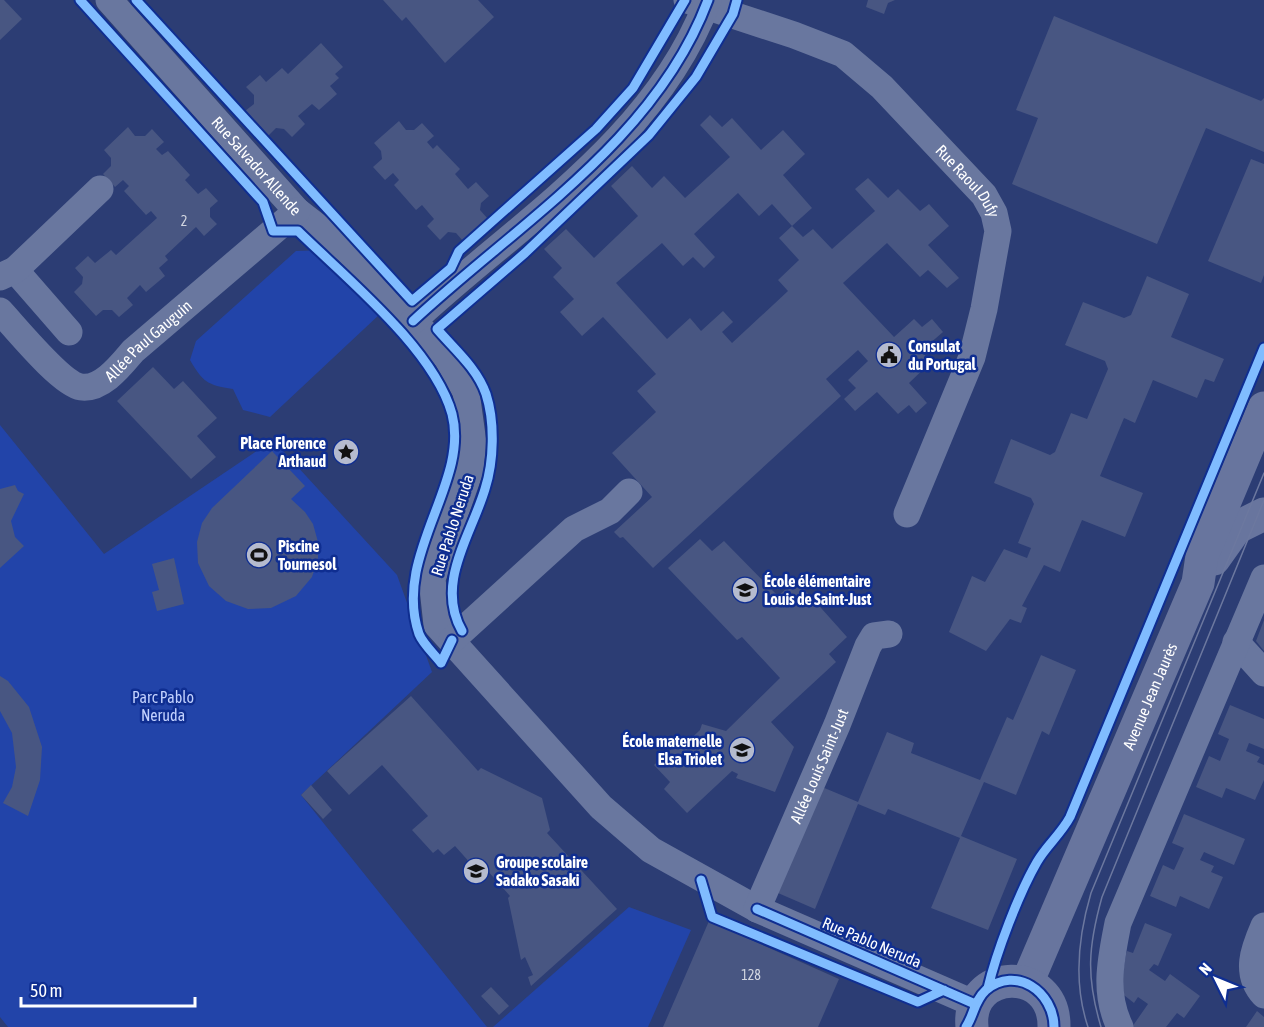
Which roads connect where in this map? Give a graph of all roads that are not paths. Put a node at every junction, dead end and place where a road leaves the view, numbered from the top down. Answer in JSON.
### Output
{"nodes":[{"id":1,"x":108,"y":0,"type":"edge"},
{"id":2,"x":700,"y":2,"type":"edge"},
{"id":3,"x":100,"y":189,"type":"dead end"},
{"id":4,"x":297,"y":211,"type":"junction"},
{"id":5,"x":7,"y":274,"type":"edge"},
{"id":6,"x":0,"y":310,"type":"edge"},
{"id":7,"x":413,"y":321,"type":"junction"},
{"id":8,"x":69,"y":332,"type":"dead end"},
{"id":9,"x":1264,"y":408,"type":"edge"},
{"id":10,"x":629,"y":492,"type":"dead end"},
{"id":11,"x":907,"y":514,"type":"dead end"},
{"id":12,"x":1262,"y":518,"type":"edge"},
{"id":13,"x":1264,"y":578,"type":"edge"},
{"id":14,"x":1198,"y":583,"type":"junction"},
{"id":15,"x":889,"y":634,"type":"dead end"},
{"id":16,"x":452,"y":640,"type":"junction"},
{"id":17,"x":1236,"y":642,"type":"junction"},
{"id":18,"x":1264,"y":673,"type":"edge"},
{"id":19,"x":757,"y":909,"type":"junction"},
{"id":20,"x":1264,"y":926,"type":"edge"},
{"id":21,"x":1027,"y":983,"type":"junction"},
{"id":22,"x":1264,"y":995,"type":"edge"},
{"id":23,"x":974,"y":1016,"type":"edge"},
{"id":24,"x":1054,"y":1027,"type":"edge"},
{"id":25,"x":1120,"y":1027,"type":"edge"}],
"edges":[{"from":1,"to":4,"type":"street","name":"Rue Salvador Allende"},
{"from":2,"to":7,"type":"street"},
{"from":2,"to":11,"type":"street","name":"Rue Raoul Dufy"},
{"from":3,"to":5,"type":"street"},
{"from":4,"to":6,"type":"street","name":"Allée Paul Gauguin"},
{"from":4,"to":7,"type":"street","name":"Rue Salvador Allende"},
{"from":5,"to":8,"type":"street"},
{"from":7,"to":16,"type":"street","name":"Rue Pablo Neruda"},
{"from":9,"to":14,"type":"main road","name":"Avenue Jean Jaurès"},
{"from":10,"to":16,"type":"street"},
{"from":12,"to":14,"type":"main road"},
{"from":13,"to":17,"type":"street"},
{"from":14,"to":21,"type":"main road","name":"Avenue Jean Jaurès"},
{"from":15,"to":19,"type":"street","name":"Allée Louis Saint-Just"},
{"from":16,"to":19,"type":"street","name":"Rue Pablo Neruda"},
{"from":17,"to":18,"type":"street"},
{"from":17,"to":25,"type":"street"},
{"from":19,"to":23,"type":"street","name":"Rue Pablo Neruda"},
{"from":20,"to":22,"type":"street"},
{"from":21,"to":23,"type":"main road"},
{"from":21,"to":24,"type":"main road"}]}
